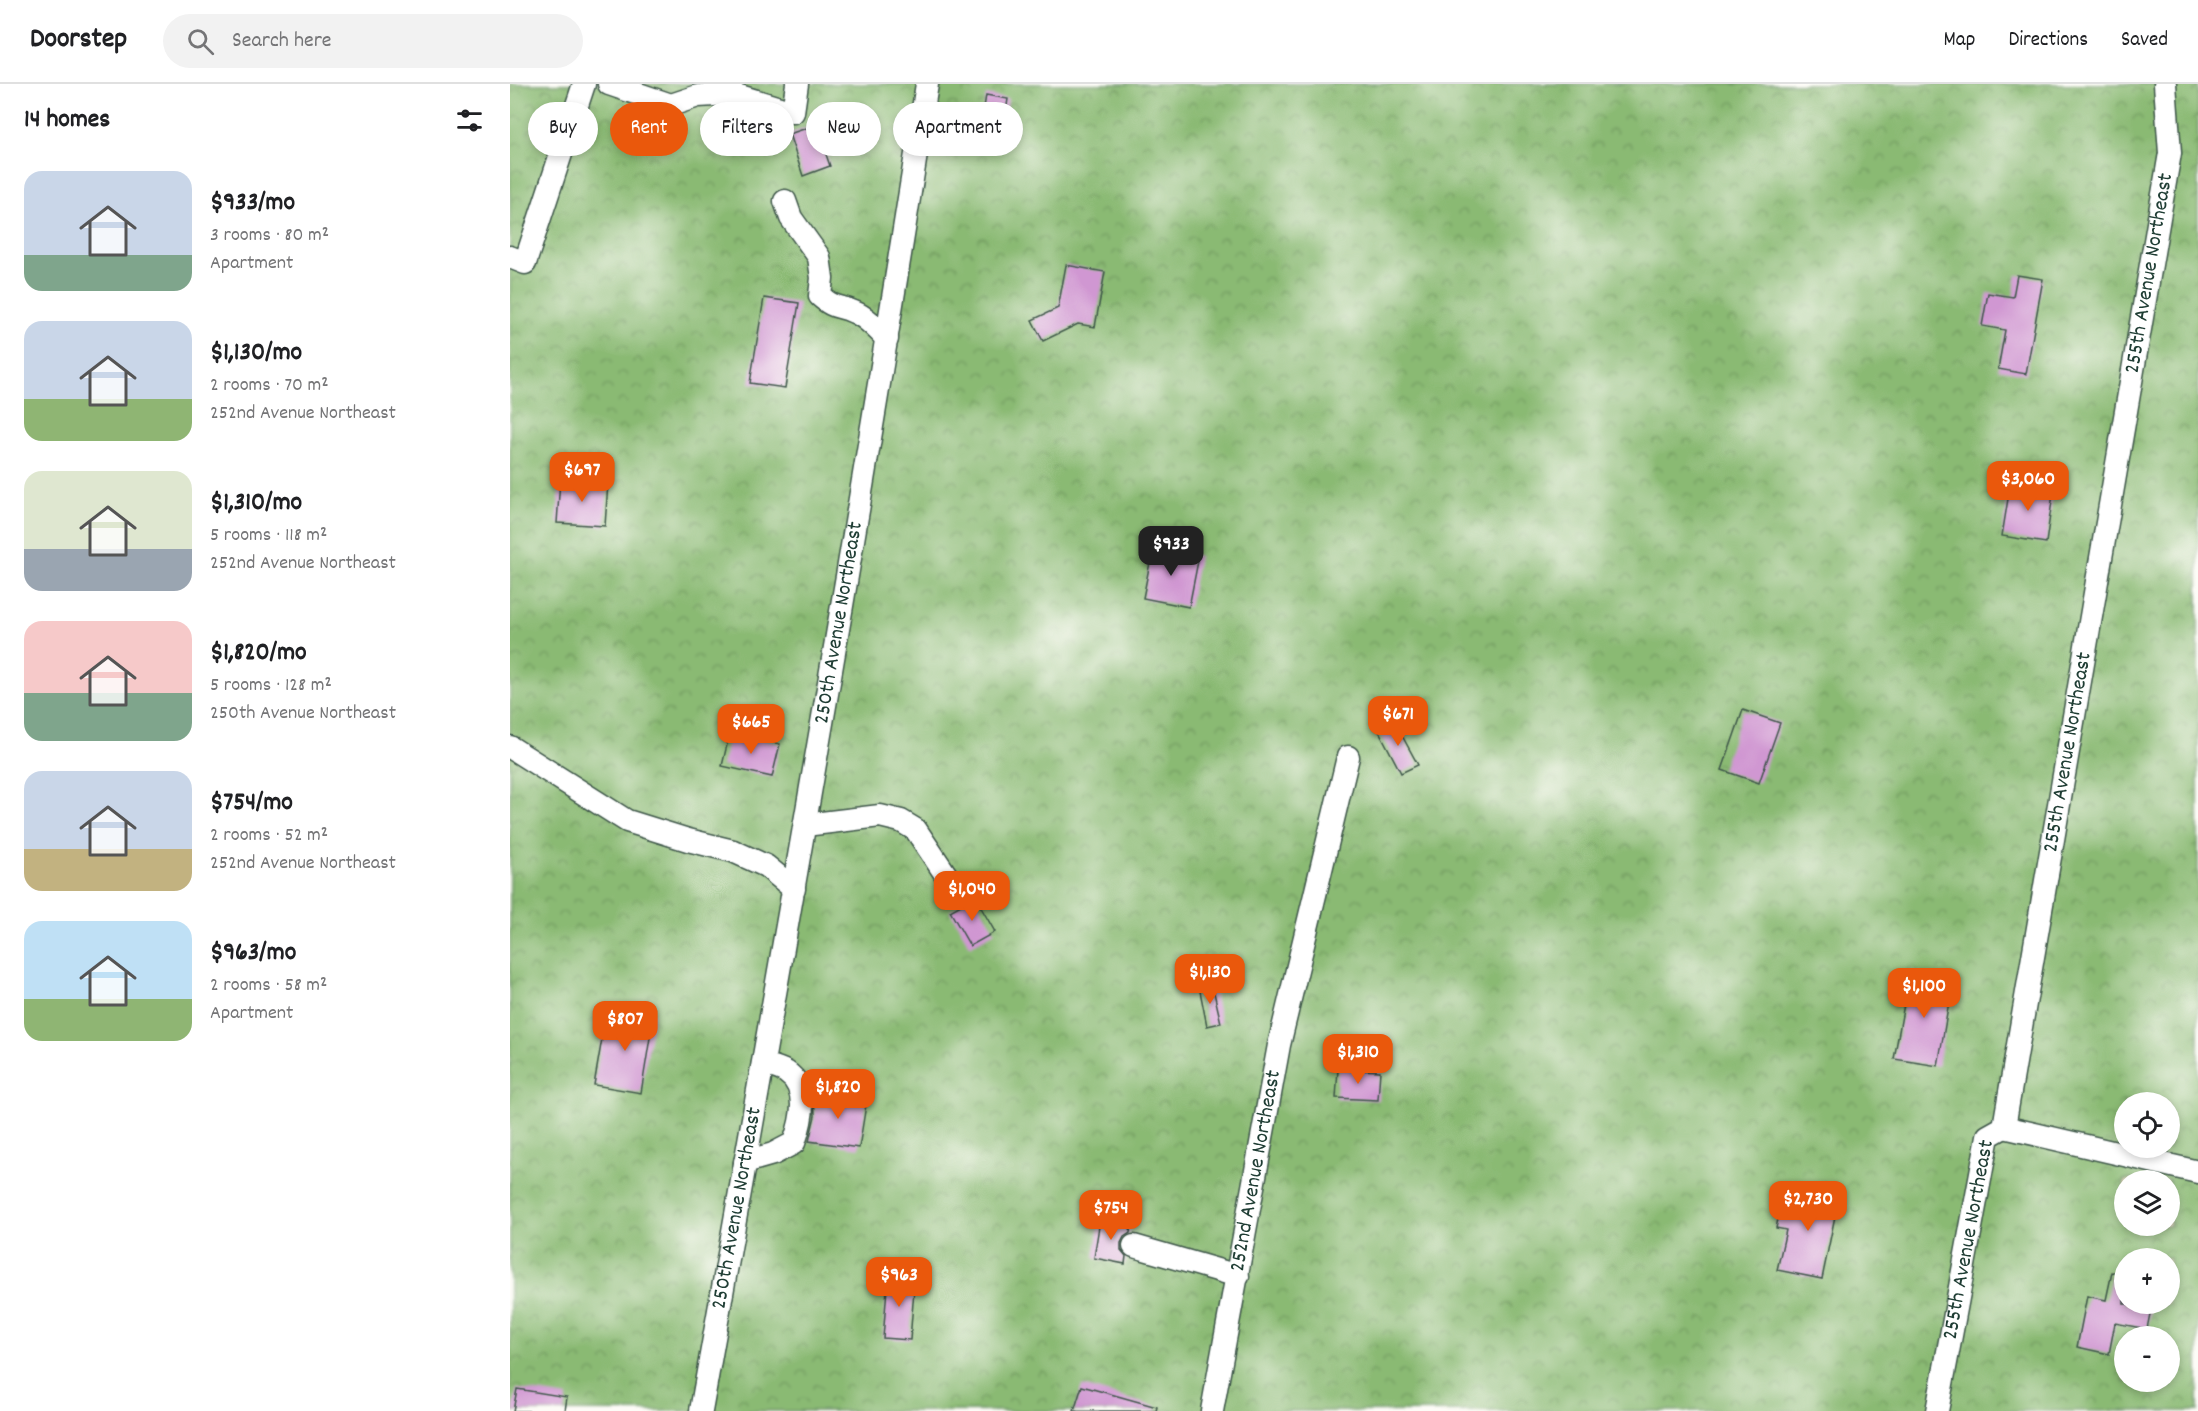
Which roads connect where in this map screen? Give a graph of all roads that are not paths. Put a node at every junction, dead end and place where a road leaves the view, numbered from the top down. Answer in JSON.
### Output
{"nodes":[{"id":1,"x":584,"y":84,"type":"edge"},
{"id":2,"x":609,"y":84,"type":"edge"},
{"id":3,"x":797,"y":84,"type":"edge"},
{"id":4,"x":927,"y":84,"type":"edge"},
{"id":5,"x":2165,"y":84,"type":"edge"},
{"id":6,"x":785,"y":201,"type":"dead end"},
{"id":7,"x":510,"y":257,"type":"edge"},
{"id":8,"x":887,"y":339,"type":"junction"},
{"id":9,"x":510,"y":747,"type":"edge"},
{"id":10,"x":1348,"y":757,"type":"dead end"},
{"id":11,"x":805,"y":825,"type":"junction"},
{"id":12,"x":954,"y":887,"type":"dead end"},
{"id":13,"x":794,"y":889,"type":"junction"},
{"id":14,"x":763,"y":1064,"type":"junction"},
{"id":15,"x":2004,"y":1127,"type":"junction"},
{"id":16,"x":745,"y":1162,"type":"junction"},
{"id":17,"x":2198,"y":1173,"type":"edge"},
{"id":18,"x":1134,"y":1246,"type":"dead end"},
{"id":19,"x":1238,"y":1276,"type":"junction"},
{"id":20,"x":701,"y":1411,"type":"edge"},
{"id":21,"x":1212,"y":1411,"type":"edge"},
{"id":22,"x":1936,"y":1411,"type":"edge"}],
"edges":[{"from":1,"to":7,"type":"street"},
{"from":2,"to":3,"type":"street"},
{"from":4,"to":8,"type":"street","name":"250th Avenue Northeast"},
{"from":5,"to":15,"type":"street","name":"255th Avenue Northeast"},
{"from":6,"to":8,"type":"street"},
{"from":8,"to":11,"type":"street","name":"250th Avenue Northeast"},
{"from":9,"to":13,"type":"street"},
{"from":10,"to":19,"type":"street","name":"252nd Avenue Northeast"},
{"from":11,"to":12,"type":"street"},
{"from":11,"to":13,"type":"street","name":"250th Avenue Northeast"},
{"from":13,"to":14,"type":"street","name":"250th Avenue Northeast"},
{"from":14,"to":16,"type":"street","name":"250th Avenue Northeast"},
{"from":14,"to":16,"type":"street"},
{"from":15,"to":17,"type":"street"},
{"from":15,"to":22,"type":"street","name":"255th Avenue Northeast"},
{"from":16,"to":20,"type":"street","name":"250th Avenue Northeast"},
{"from":18,"to":19,"type":"street"},
{"from":19,"to":21,"type":"street","name":"252nd Avenue Northeast"}]}
